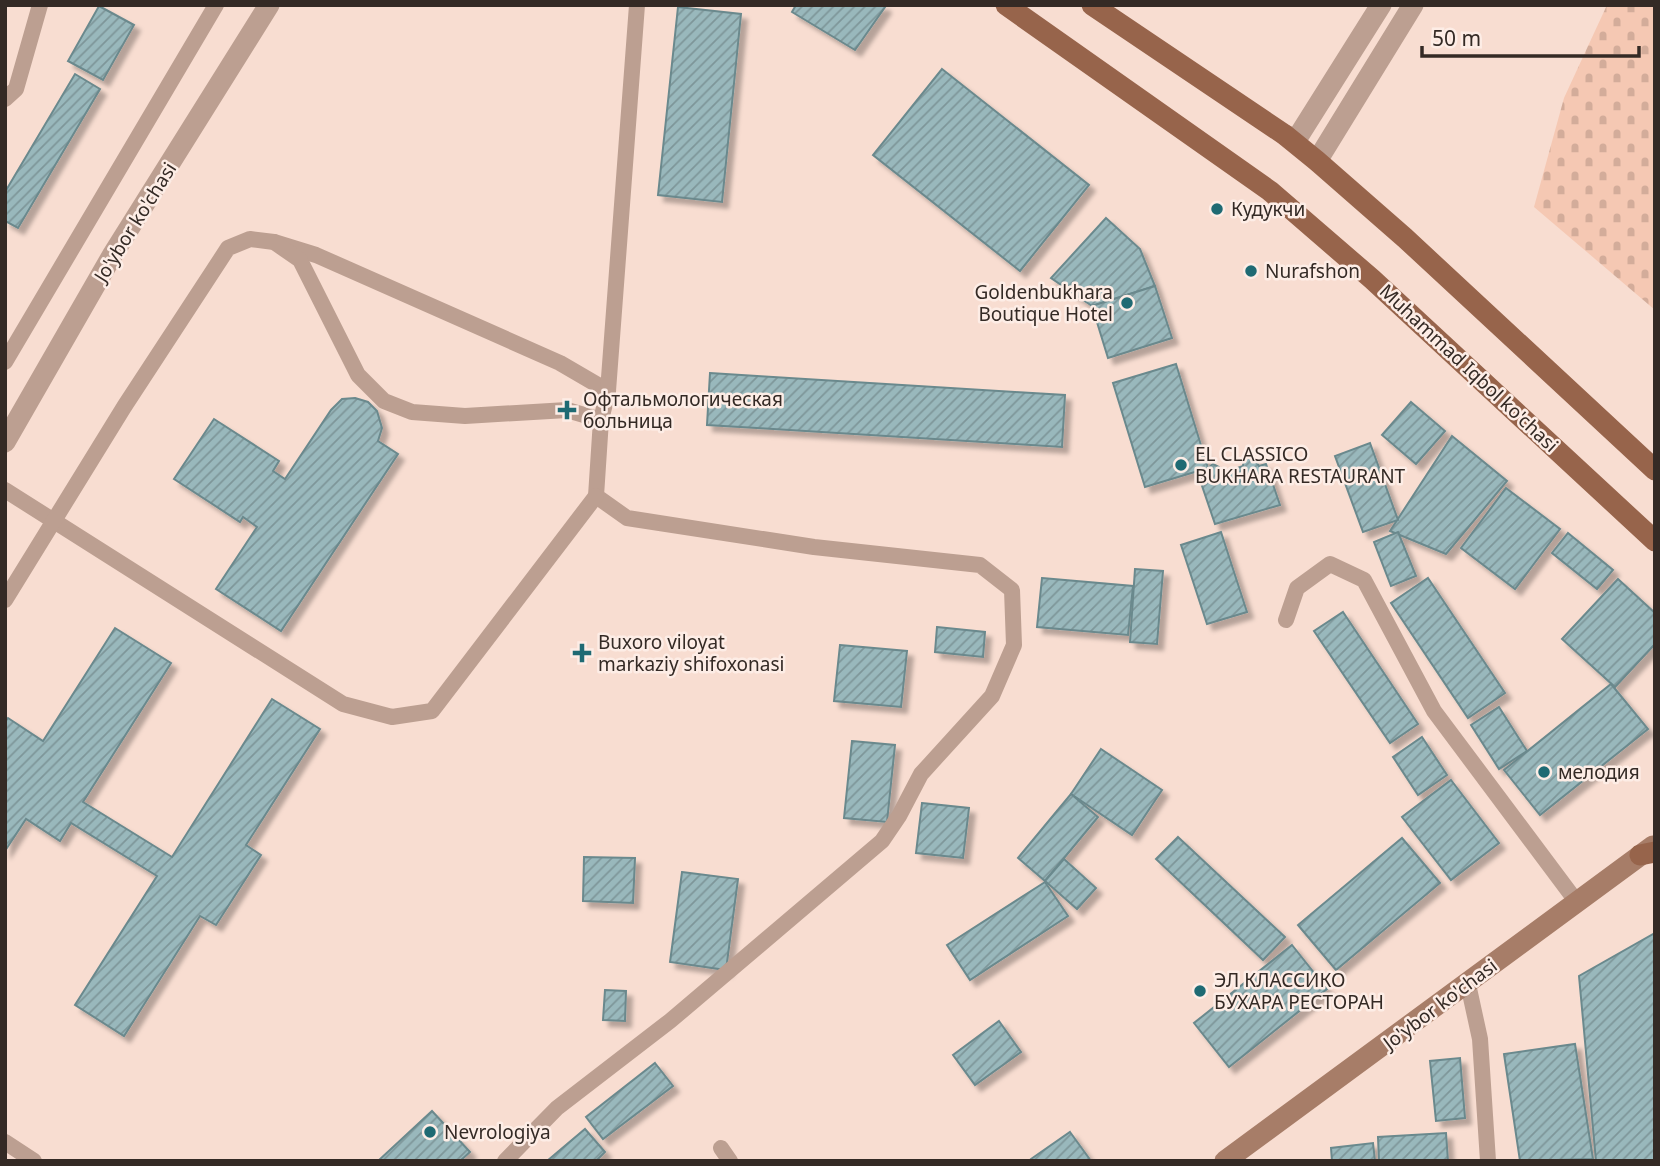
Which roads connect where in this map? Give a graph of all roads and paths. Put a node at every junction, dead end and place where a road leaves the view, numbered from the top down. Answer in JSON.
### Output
{"nodes":[{"id":1,"x":40,"y":5,"type":"edge"},
{"id":2,"x":216,"y":5,"type":"edge"},
{"id":3,"x":269,"y":5,"type":"edge"},
{"id":4,"x":637,"y":5,"type":"edge"},
{"id":5,"x":1006,"y":5,"type":"edge"},
{"id":6,"x":1092,"y":5,"type":"edge"},
{"id":7,"x":1381,"y":5,"type":"edge"},
{"id":8,"x":1413,"y":5,"type":"edge"},
{"id":9,"x":5,"y":99,"type":"edge"},
{"id":10,"x":1285,"y":135,"type":"junction"},
{"id":11,"x":1317,"y":161,"type":"junction"},
{"id":12,"x":274,"y":242,"type":"junction"},
{"id":13,"x":5,"y":362,"type":"edge"},
{"id":14,"x":608,"y":391,"type":"junction"},
{"id":15,"x":601,"y":420,"type":"junction"},
{"id":16,"x":5,"y":442,"type":"edge"},
{"id":17,"x":1655,"y":470,"type":"edge"},
{"id":18,"x":5,"y":490,"type":"edge"},
{"id":19,"x":596,"y":496,"type":"junction"},
{"id":20,"x":54,"y":521,"type":"junction"},
{"id":21,"x":1655,"y":541,"type":"edge"},
{"id":22,"x":5,"y":600,"type":"edge"},
{"id":23,"x":1286,"y":620,"type":"dead end"},
{"id":24,"x":1650,"y":851,"type":"edge"},
{"id":25,"x":1576,"y":901,"type":"junction"},
{"id":26,"x":1468,"y":984,"type":"junction"},
{"id":27,"x":5,"y":1142,"type":"edge"},
{"id":28,"x":34,"y":1161,"type":"edge"},
{"id":29,"x":505,"y":1161,"type":"edge"},
{"id":30,"x":1225,"y":1161,"type":"edge"},
{"id":31,"x":1488,"y":1161,"type":"edge"}],
"edges":[{"from":1,"to":9,"type":"lane"},
{"from":2,"to":13,"type":"lane"},
{"from":3,"to":16,"type":"street","name":"Jo'ybor ko'chasi"},
{"from":4,"to":14,"type":"lane"},
{"from":5,"to":21,"type":"main road","name":"Muhammad Iqbol ko'chasi"},
{"from":6,"to":10,"type":"main road"},
{"from":7,"to":10,"type":"street"},
{"from":8,"to":11,"type":"street"},
{"from":10,"to":11,"type":"main road"},
{"from":11,"to":17,"type":"main road"},
{"from":12,"to":14,"type":"lane"},
{"from":12,"to":15,"type":"lane"},
{"from":12,"to":20,"type":"lane"},
{"from":14,"to":15,"type":"lane"},
{"from":15,"to":19,"type":"lane"},
{"from":18,"to":20,"type":"lane"},
{"from":19,"to":20,"type":"lane"},
{"from":19,"to":29,"type":"lane"},
{"from":20,"to":22,"type":"lane"},
{"from":23,"to":25,"type":"lane"},
{"from":24,"to":25,"type":"street","name":"Jo'ybor ko'chasi"},
{"from":25,"to":26,"type":"street","name":"Jo'ybor ko'chasi"},
{"from":26,"to":30,"type":"street","name":"Jo'ybor ko'chasi"},
{"from":26,"to":31,"type":"lane"},
{"from":27,"to":28,"type":"lane"}]}
